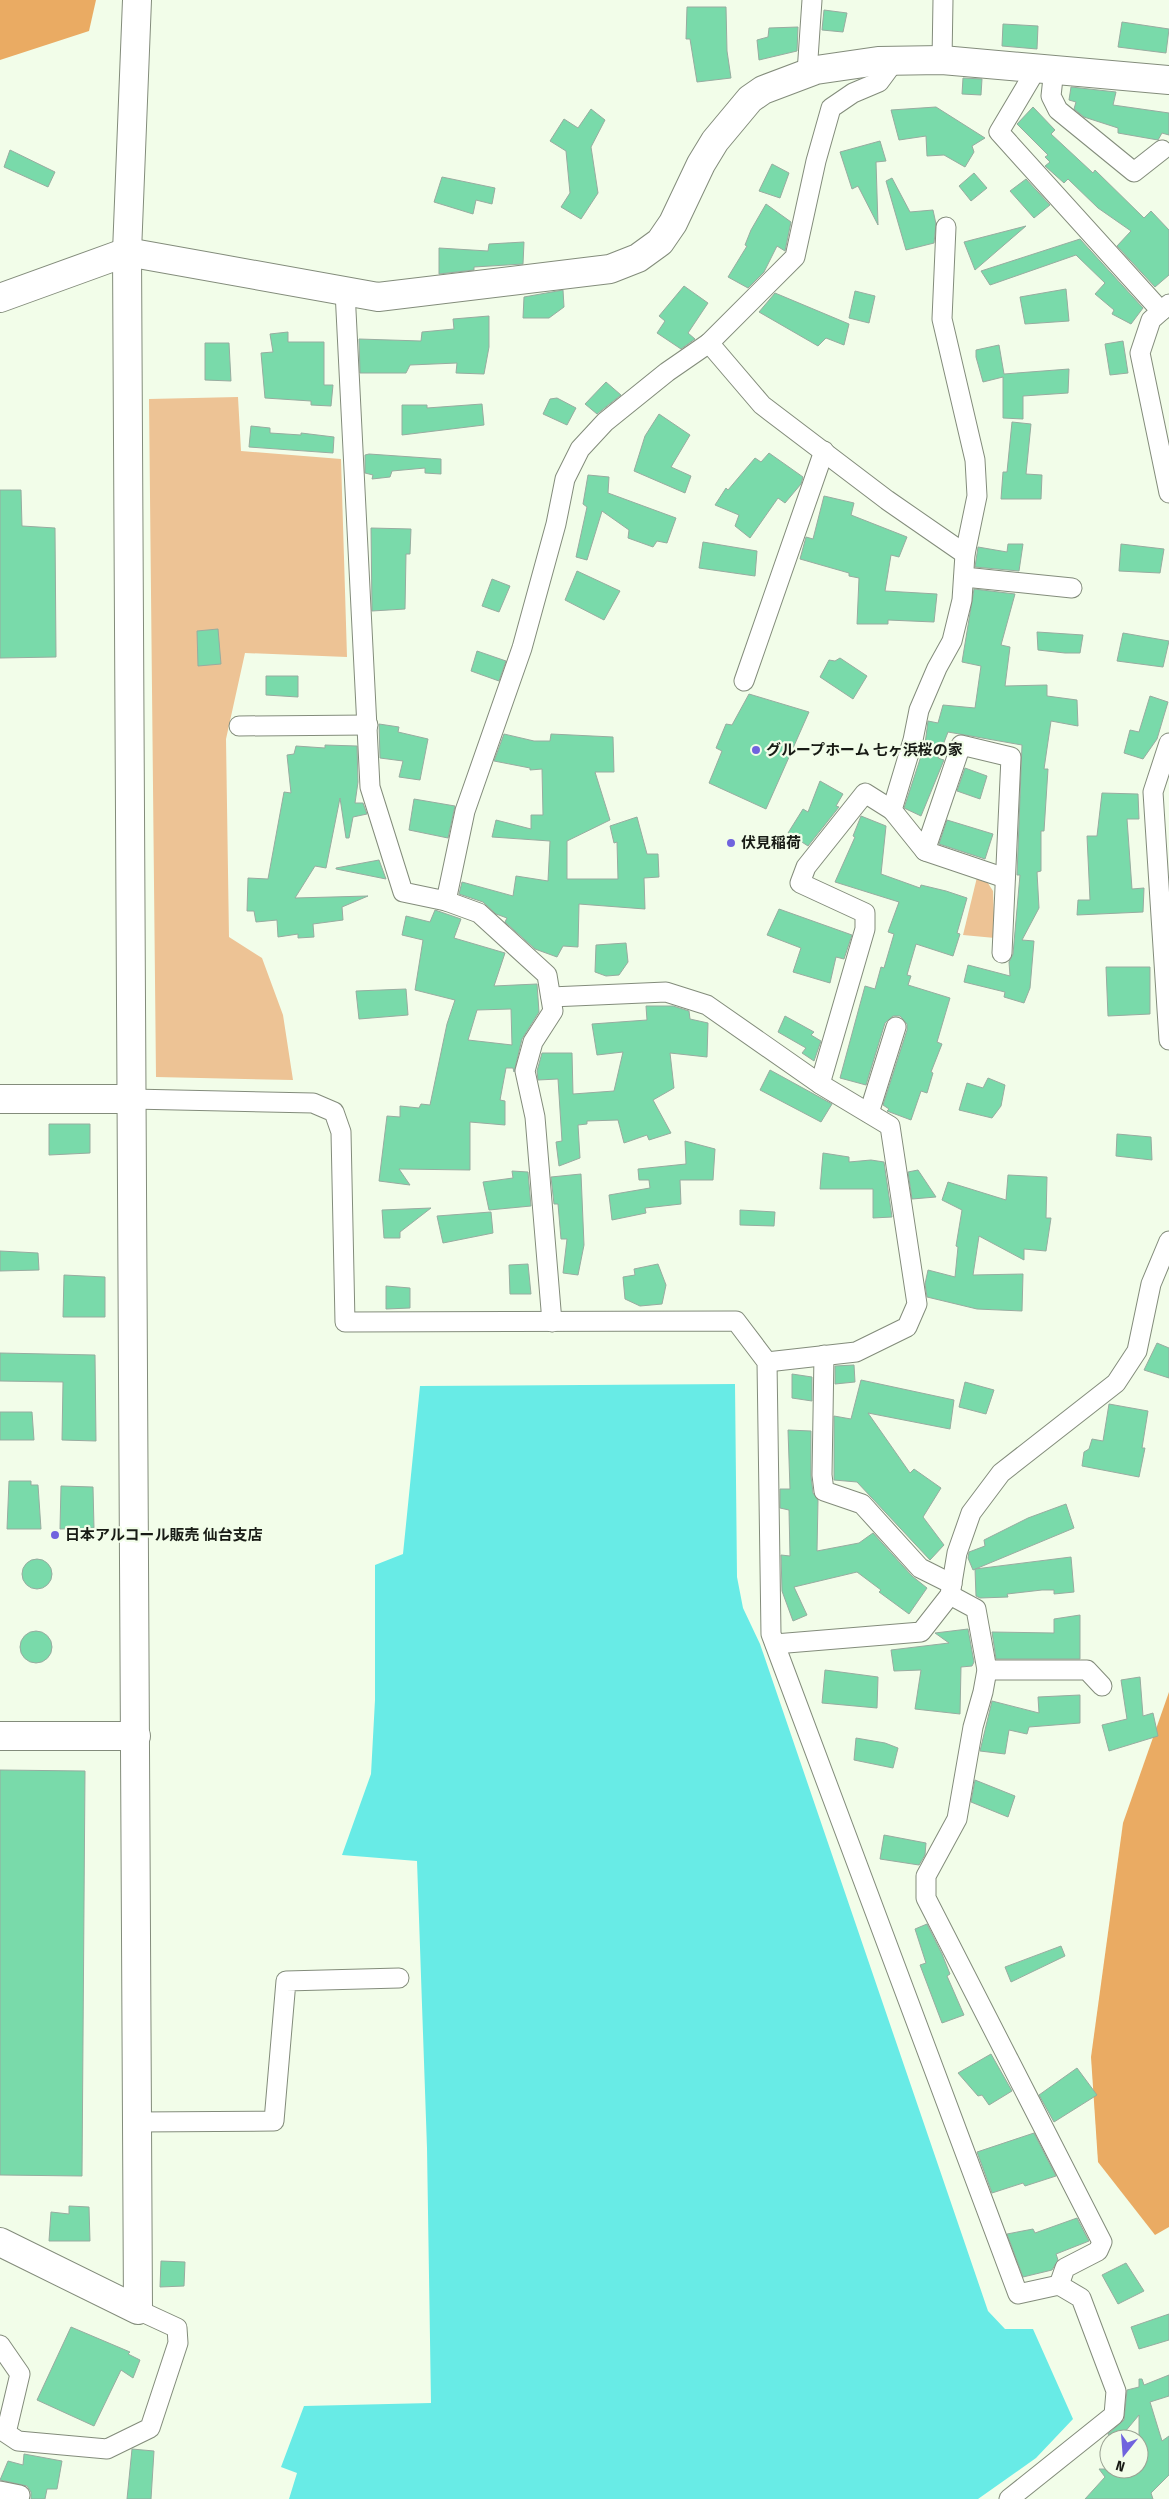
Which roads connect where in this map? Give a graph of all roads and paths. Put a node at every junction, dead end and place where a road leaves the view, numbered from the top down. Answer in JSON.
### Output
{"nodes":[{"id":1,"x":138,"y":0,"type":"edge"},
{"id":2,"x":812,"y":0,"type":"edge"},
{"id":3,"x":943,"y":0,"type":"edge"},
{"id":4,"x":896,"y":59,"type":"junction"},
{"id":5,"x":942,"y":60,"type":"junction"},
{"id":6,"x":1045,"y":68,"type":"junction"},
{"id":7,"x":807,"y":73,"type":"junction"},
{"id":8,"x":1169,"y":80,"type":"edge"},
{"id":9,"x":1162,"y":150,"type":"dead end"},
{"id":10,"x":946,"y":228,"type":"dead end"},
{"id":11,"x":127,"y":252,"type":"junction"},
{"id":12,"x":345,"y":291,"type":"junction"},
{"id":13,"x":0,"y":298,"type":"edge"},
{"id":14,"x":1165,"y":307,"type":"edge"},
{"id":15,"x":709,"y":342,"type":"junction"},
{"id":16,"x":824,"y":451,"type":"junction"},
{"id":17,"x":1169,"y":493,"type":"edge"},
{"id":18,"x":965,"y":554,"type":"junction"},
{"id":19,"x":964,"y":577,"type":"junction"},
{"id":20,"x":1072,"y":588,"type":"dead end"},
{"id":21,"x":744,"y":681,"type":"dead end"},
{"id":22,"x":239,"y":726,"type":"dead end"},
{"id":23,"x":368,"y":726,"type":"junction"},
{"id":24,"x":1169,"y":743,"type":"edge"},
{"id":25,"x":892,"y":810,"type":"junction"},
{"id":26,"x":1162,"y":814,"type":"edge"},
{"id":27,"x":925,"y":851,"type":"junction"},
{"id":28,"x":1005,"y":878,"type":"junction"},
{"id":29,"x":446,"y":901,"type":"junction"},
{"id":30,"x":1165,"y":930,"type":"edge"},
{"id":31,"x":1002,"y":953,"type":"dead end"},
{"id":32,"x":551,"y":997,"type":"junction"},
{"id":33,"x":896,"y":1027,"type":"dead end"},
{"id":34,"x":1169,"y":1040,"type":"edge"},
{"id":35,"x":820,"y":1084,"type":"junction"},
{"id":36,"x":0,"y":1099,"type":"edge"},
{"id":37,"x":132,"y":1100,"type":"junction"},
{"id":38,"x":868,"y":1113,"type":"junction"},
{"id":39,"x":1169,"y":1241,"type":"edge"},
{"id":40,"x":552,"y":1322,"type":"junction"},
{"id":41,"x":824,"y":1356,"type":"junction"},
{"id":42,"x":767,"y":1362,"type":"junction"},
{"id":43,"x":951,"y":1589,"type":"junction"},
{"id":44,"x":775,"y":1644,"type":"junction"},
{"id":45,"x":987,"y":1670,"type":"junction"},
{"id":46,"x":1102,"y":1686,"type":"dead end"},
{"id":47,"x":0,"y":1736,"type":"edge"},
{"id":48,"x":136,"y":1736,"type":"junction"},
{"id":49,"x":399,"y":1978,"type":"dead end"},
{"id":50,"x":138,"y":2122,"type":"junction"},
{"id":51,"x":0,"y":2242,"type":"edge"},
{"id":52,"x":1059,"y":2285,"type":"junction"},
{"id":53,"x":138,"y":2310,"type":"junction"},
{"id":54,"x":0,"y":2345,"type":"edge"},
{"id":55,"x":0,"y":2491,"type":"edge"},
{"id":56,"x":19,"y":2499,"type":"edge"},
{"id":57,"x":1009,"y":2499,"type":"edge"}],
"edges":[{"from":1,"to":11,"type":"street"},
{"from":2,"to":7,"type":"street"},
{"from":3,"to":5,"type":"street"},
{"from":4,"to":5,"type":"street"},
{"from":4,"to":7,"type":"street"},
{"from":4,"to":15,"type":"street"},
{"from":5,"to":6,"type":"street"},
{"from":6,"to":8,"type":"street"},
{"from":6,"to":9,"type":"street"},
{"from":6,"to":14,"type":"street"},
{"from":7,"to":12,"type":"street"},
{"from":10,"to":18,"type":"street"},
{"from":11,"to":12,"type":"street"},
{"from":11,"to":13,"type":"street"},
{"from":11,"to":37,"type":"street"},
{"from":12,"to":23,"type":"street"},
{"from":14,"to":17,"type":"street"},
{"from":15,"to":16,"type":"street"},
{"from":15,"to":29,"type":"street"},
{"from":16,"to":18,"type":"street"},
{"from":16,"to":21,"type":"street"},
{"from":18,"to":19,"type":"street"},
{"from":19,"to":20,"type":"street"},
{"from":19,"to":25,"type":"street"},
{"from":22,"to":23,"type":"street"},
{"from":23,"to":29,"type":"street"},
{"from":24,"to":26,"type":"street"},
{"from":25,"to":27,"type":"street"},
{"from":25,"to":35,"type":"street"},
{"from":26,"to":30,"type":"street"},
{"from":27,"to":28,"type":"street"},
{"from":27,"to":28,"type":"street"},
{"from":28,"to":31,"type":"street"},
{"from":29,"to":32,"type":"street"},
{"from":30,"to":34,"type":"street"},
{"from":32,"to":35,"type":"street"},
{"from":32,"to":40,"type":"street"},
{"from":33,"to":38,"type":"street"},
{"from":35,"to":38,"type":"street"},
{"from":36,"to":37,"type":"street"},
{"from":37,"to":40,"type":"street"},
{"from":37,"to":48,"type":"street"},
{"from":38,"to":41,"type":"street"},
{"from":39,"to":43,"type":"street"},
{"from":40,"to":42,"type":"street"},
{"from":41,"to":42,"type":"street"},
{"from":41,"to":43,"type":"street"},
{"from":42,"to":44,"type":"street"},
{"from":43,"to":44,"type":"street"},
{"from":43,"to":45,"type":"street"},
{"from":44,"to":52,"type":"street"},
{"from":45,"to":46,"type":"street"},
{"from":45,"to":52,"type":"street"},
{"from":47,"to":48,"type":"street"},
{"from":48,"to":50,"type":"street"},
{"from":49,"to":50,"type":"street"},
{"from":50,"to":53,"type":"street"},
{"from":51,"to":53,"type":"street"},
{"from":52,"to":57,"type":"street"},
{"from":53,"to":54,"type":"street"},
{"from":55,"to":56,"type":"street"}]}
